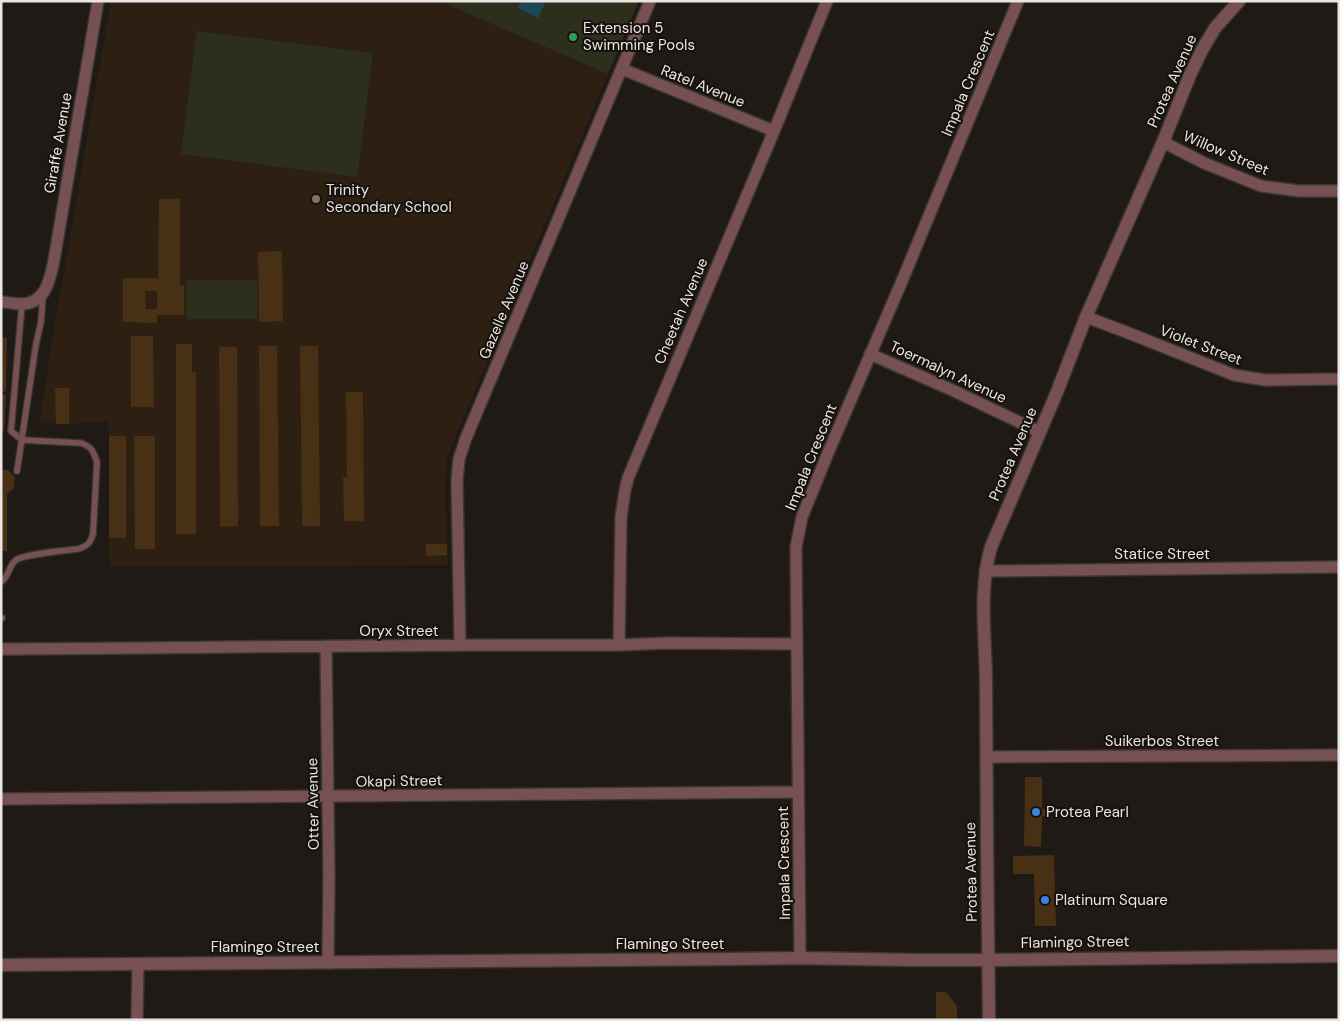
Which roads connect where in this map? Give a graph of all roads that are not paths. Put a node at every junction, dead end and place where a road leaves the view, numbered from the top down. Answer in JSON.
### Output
{"nodes":[{"id":1,"x":98,"y":1,"type":"edge"},
{"id":2,"x":650,"y":1,"type":"edge"},
{"id":3,"x":827,"y":1,"type":"edge"},
{"id":4,"x":1018,"y":1,"type":"edge"},
{"id":5,"x":1239,"y":1,"type":"edge"},
{"id":6,"x":622,"y":69,"type":"junction"},
{"id":7,"x":774,"y":131,"type":"junction"},
{"id":8,"x":1162,"y":142,"type":"junction"},
{"id":9,"x":1339,"y":191,"type":"edge"},
{"id":10,"x":45,"y":292,"type":"junction"},
{"id":11,"x":1,"y":302,"type":"edge"},
{"id":12,"x":22,"y":304,"type":"junction"},
{"id":13,"x":1086,"y":318,"type":"junction"},
{"id":14,"x":870,"y":354,"type":"junction"},
{"id":15,"x":1339,"y":379,"type":"edge"},
{"id":16,"x":1040,"y":432,"type":"junction"},
{"id":17,"x":22,"y":440,"type":"junction"},
{"id":18,"x":17,"y":471,"type":"dead end"},
{"id":19,"x":1339,"y":568,"type":"edge"},
{"id":20,"x":985,"y":571,"type":"junction"},
{"id":21,"x":1,"y":582,"type":"edge"},
{"id":22,"x":797,"y":644,"type":"junction"},
{"id":23,"x":460,"y":645,"type":"junction"},
{"id":24,"x":619,"y":645,"type":"junction"},
{"id":25,"x":326,"y":646,"type":"junction"},
{"id":26,"x":1,"y":649,"type":"edge"},
{"id":27,"x":1339,"y":755,"type":"edge"},
{"id":28,"x":986,"y":757,"type":"junction"},
{"id":29,"x":798,"y":792,"type":"junction"},
{"id":30,"x":328,"y":797,"type":"junction"},
{"id":31,"x":1,"y":799,"type":"edge"},
{"id":32,"x":1339,"y":956,"type":"edge"},
{"id":33,"x":800,"y":958,"type":"junction"},
{"id":34,"x":989,"y":960,"type":"junction"},
{"id":35,"x":328,"y":963,"type":"junction"},
{"id":36,"x":138,"y":964,"type":"junction"},
{"id":37,"x":1,"y":965,"type":"edge"},
{"id":38,"x":138,"y":1020,"type":"edge"},
{"id":39,"x":989,"y":1020,"type":"edge"}],
"edges":[{"from":1,"to":10,"type":"street","name":"Giraffe Avenue"},
{"from":2,"to":6,"type":"street","name":"Gazelle Avenue"},
{"from":3,"to":7,"type":"street","name":"Cheetah Avenue"},
{"from":4,"to":14,"type":"street","name":"Impala Crescent"},
{"from":5,"to":8,"type":"street","name":"Protea Avenue"},
{"from":6,"to":7,"type":"street","name":"Ratel Avenue"},
{"from":6,"to":23,"type":"street","name":"Gazelle Avenue"},
{"from":7,"to":24,"type":"street","name":"Cheetah Avenue"},
{"from":8,"to":9,"type":"street","name":"Willow Street"},
{"from":8,"to":13,"type":"street","name":"Protea Avenue"},
{"from":10,"to":12,"type":"street"},
{"from":10,"to":17,"type":"lane"},
{"from":11,"to":12,"type":"street"},
{"from":12,"to":17,"type":"lane"},
{"from":13,"to":15,"type":"street","name":"Violet Street"},
{"from":13,"to":16,"type":"street","name":"Protea Avenue"},
{"from":14,"to":16,"type":"street","name":"Toermalyn Avenue"},
{"from":14,"to":22,"type":"street","name":"Impala Crescent"},
{"from":16,"to":20,"type":"street","name":"Protea Avenue"},
{"from":17,"to":18,"type":"lane"},
{"from":17,"to":21,"type":"lane"},
{"from":19,"to":20,"type":"street","name":"Statice Street"},
{"from":20,"to":28,"type":"street","name":"Protea Avenue"},
{"from":22,"to":24,"type":"street","name":"Oryx Street"},
{"from":22,"to":29,"type":"street","name":"Impala Crescent"},
{"from":23,"to":24,"type":"street","name":"Oryx Street"},
{"from":23,"to":25,"type":"street","name":"Oryx Street"},
{"from":25,"to":26,"type":"street","name":"Oryx Street"},
{"from":25,"to":30,"type":"street","name":"Otter Avenue"},
{"from":27,"to":28,"type":"street","name":"Suikerbos Street"},
{"from":28,"to":34,"type":"street","name":"Protea Avenue"},
{"from":29,"to":30,"type":"street","name":"Okapi Street"},
{"from":29,"to":33,"type":"street","name":"Impala Crescent"},
{"from":30,"to":31,"type":"street","name":"Okapi Street"},
{"from":30,"to":35,"type":"street","name":"Otter Avenue"},
{"from":32,"to":34,"type":"street","name":"Flamingo Street"},
{"from":33,"to":34,"type":"street","name":"Flamingo Street"},
{"from":33,"to":35,"type":"street","name":"Flamingo Street"},
{"from":34,"to":39,"type":"street","name":"Protea Avenue"},
{"from":35,"to":36,"type":"street","name":"Flamingo Street"},
{"from":36,"to":37,"type":"street","name":"Flamingo Street"},
{"from":36,"to":38,"type":"street"}]}
